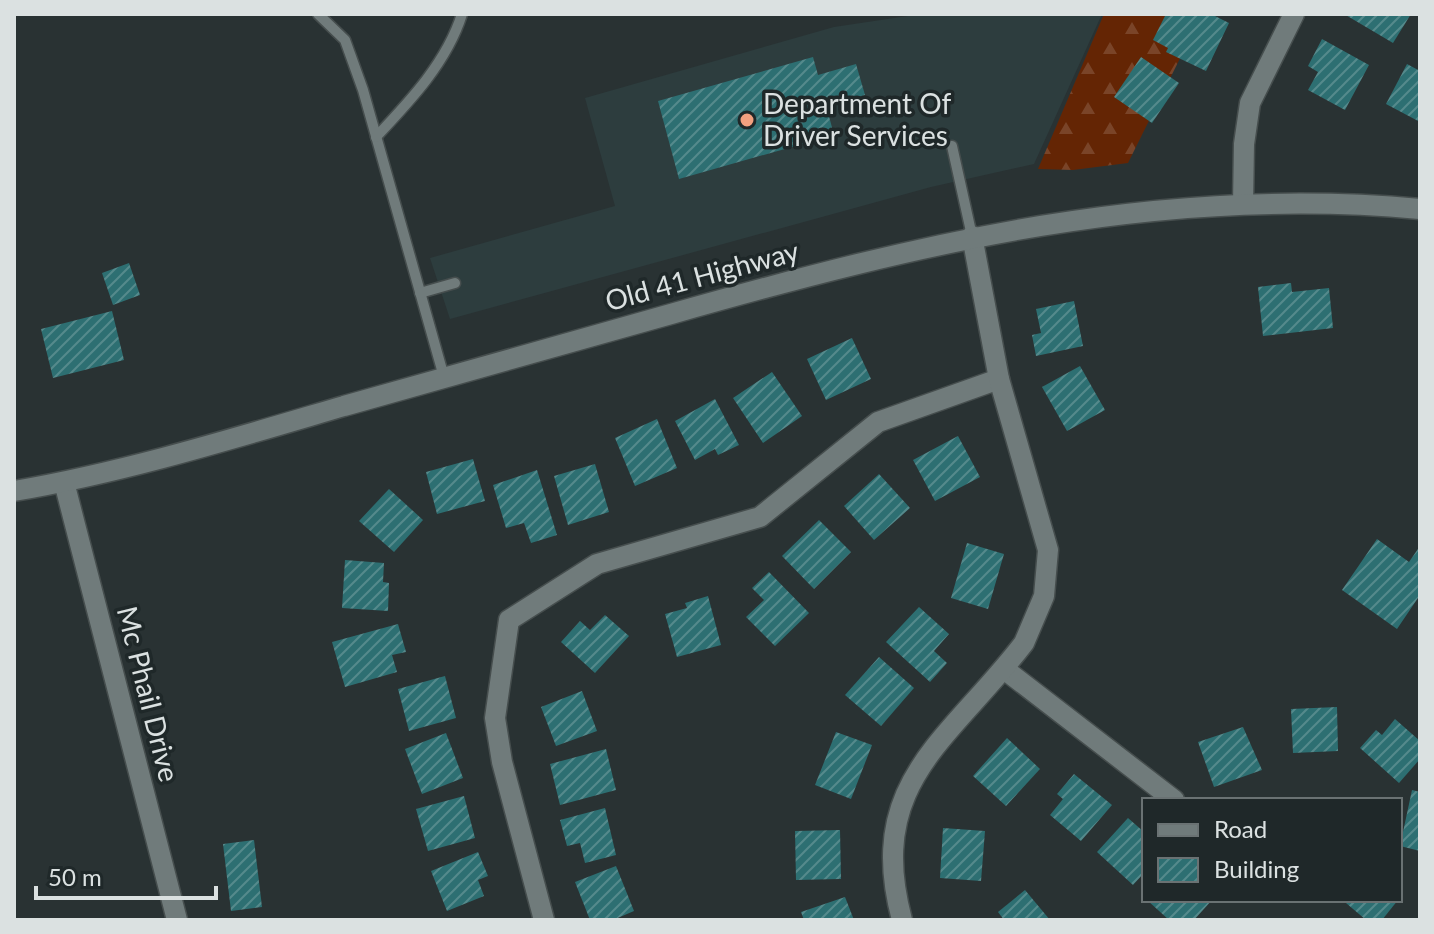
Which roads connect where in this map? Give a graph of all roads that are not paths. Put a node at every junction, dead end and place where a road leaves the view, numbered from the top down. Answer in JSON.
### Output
{"nodes":[{"id":1,"x":318,"y":14,"type":"edge"},
{"id":2,"x":462,"y":14,"type":"edge"},
{"id":3,"x":1294,"y":14,"type":"edge"},
{"id":4,"x":376,"y":137,"type":"junction"},
{"id":5,"x":952,"y":146,"type":"dead end"},
{"id":6,"x":1243,"y":204,"type":"junction"},
{"id":7,"x":1420,"y":209,"type":"edge"},
{"id":8,"x":972,"y":236,"type":"junction"},
{"id":9,"x":455,"y":283,"type":"dead end"},
{"id":10,"x":420,"y":293,"type":"junction"},
{"id":11,"x":444,"y":377,"type":"junction"},
{"id":12,"x":999,"y":379,"type":"junction"},
{"id":13,"x":64,"y":482,"type":"junction"},
{"id":14,"x":14,"y":491,"type":"edge"},
{"id":15,"x":1004,"y":669,"type":"junction"},
{"id":16,"x":1171,"y":798,"type":"edge"},
{"id":17,"x":177,"y":920,"type":"edge"},
{"id":18,"x":544,"y":920,"type":"edge"},
{"id":19,"x":902,"y":920,"type":"edge"}],
"edges":[{"from":1,"to":4,"type":"lane"},
{"from":2,"to":4,"type":"lane"},
{"from":3,"to":6,"type":"street"},
{"from":4,"to":10,"type":"lane"},
{"from":5,"to":8,"type":"lane"},
{"from":6,"to":7,"type":"street","name":"Old 41 Highway"},
{"from":6,"to":8,"type":"street","name":"Old 41 Highway"},
{"from":8,"to":11,"type":"street","name":"Old 41 Highway"},
{"from":8,"to":12,"type":"street"},
{"from":9,"to":10,"type":"lane"},
{"from":10,"to":11,"type":"lane"},
{"from":11,"to":13,"type":"street","name":"Old 41 Highway"},
{"from":12,"to":15,"type":"street"},
{"from":12,"to":18,"type":"street"},
{"from":13,"to":14,"type":"street","name":"Old 41 Highway"},
{"from":13,"to":17,"type":"street","name":"Mc Phail Drive"},
{"from":15,"to":16,"type":"street"},
{"from":15,"to":19,"type":"street"}]}
